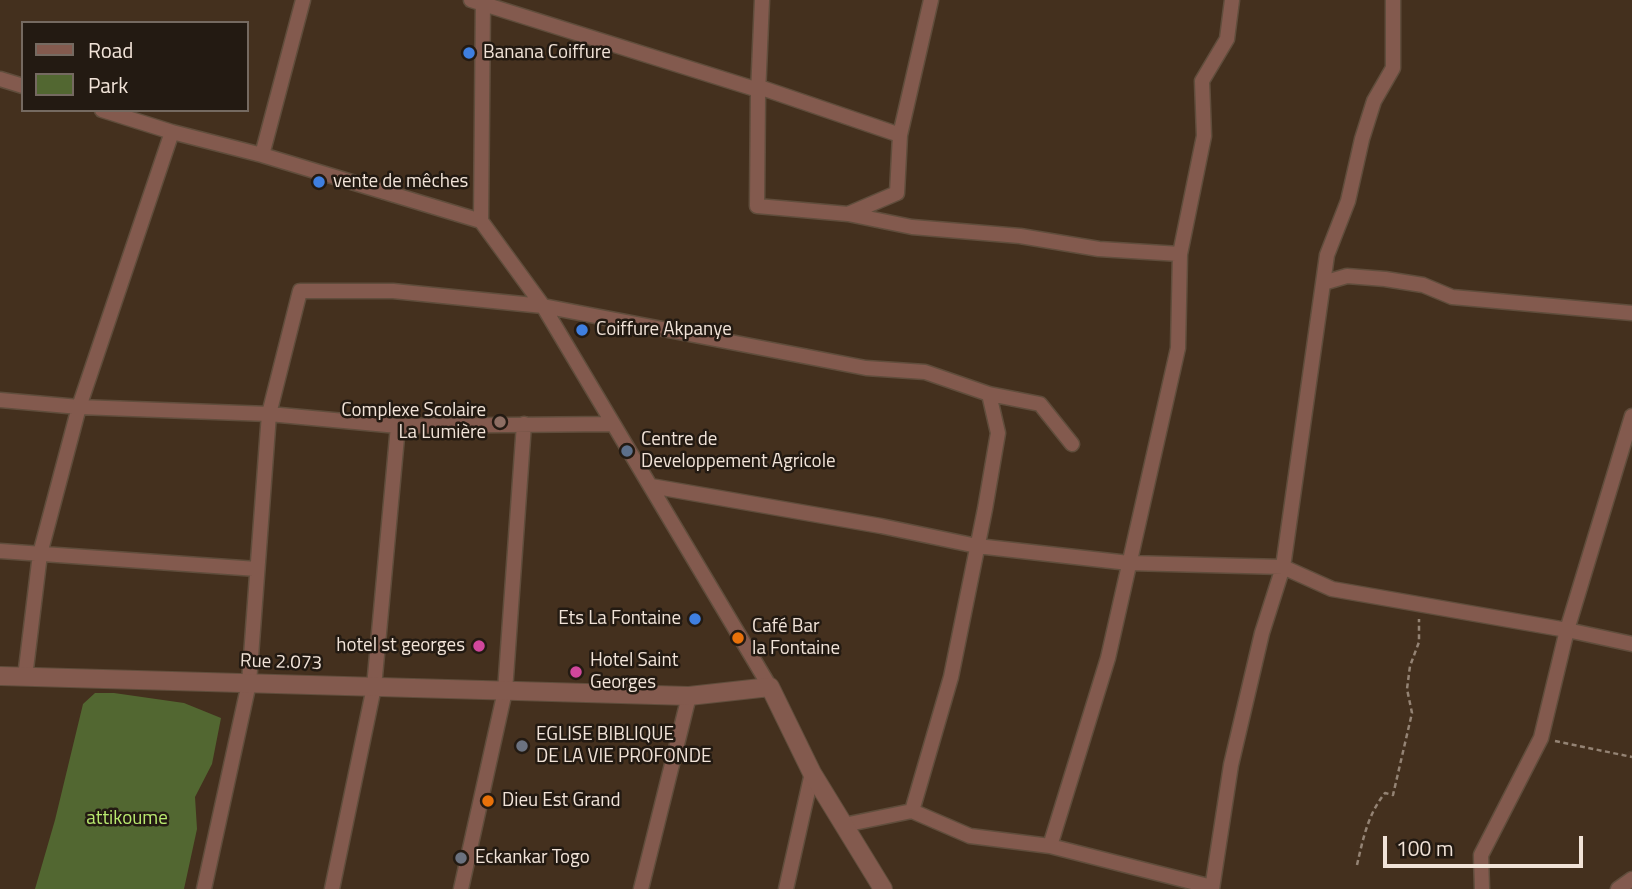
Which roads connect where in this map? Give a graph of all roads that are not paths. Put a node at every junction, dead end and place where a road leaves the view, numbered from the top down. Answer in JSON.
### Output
{"nodes":[{"id":1,"x":303,"y":0,"type":"edge"},
{"id":2,"x":761,"y":0,"type":"edge"},
{"id":3,"x":931,"y":0,"type":"edge"},
{"id":4,"x":1232,"y":0,"type":"edge"},
{"id":5,"x":1394,"y":0,"type":"edge"},
{"id":6,"x":479,"y":1,"type":"edge"},
{"id":7,"x":0,"y":79,"type":"edge"},
{"id":8,"x":21,"y":85,"type":"edge"},
{"id":9,"x":759,"y":87,"type":"junction"},
{"id":10,"x":108,"y":112,"type":"edge"},
{"id":11,"x":172,"y":132,"type":"junction"},
{"id":12,"x":900,"y":135,"type":"junction"},
{"id":13,"x":262,"y":155,"type":"junction"},
{"id":14,"x":848,"y":214,"type":"junction"},
{"id":15,"x":481,"y":221,"type":"junction"},
{"id":16,"x":1180,"y":254,"type":"junction"},
{"id":17,"x":1322,"y":284,"type":"junction"},
{"id":18,"x":543,"y":306,"type":"junction"},
{"id":19,"x":1632,"y":313,"type":"edge"},
{"id":20,"x":989,"y":394,"type":"junction"},
{"id":21,"x":0,"y":400,"type":"edge"},
{"id":22,"x":79,"y":407,"type":"junction"},
{"id":23,"x":269,"y":414,"type":"junction"},
{"id":24,"x":1632,"y":416,"type":"edge"},
{"id":25,"x":524,"y":424,"type":"junction"},
{"id":26,"x":612,"y":424,"type":"junction"},
{"id":27,"x":398,"y":426,"type":"junction"},
{"id":28,"x":1073,"y":444,"type":"dead end"},
{"id":29,"x":650,"y":486,"type":"junction"},
{"id":30,"x":977,"y":546,"type":"junction"},
{"id":31,"x":0,"y":551,"type":"edge"},
{"id":32,"x":40,"y":554,"type":"junction"},
{"id":33,"x":1129,"y":563,"type":"junction"},
{"id":34,"x":1283,"y":567,"type":"junction"},
{"id":35,"x":257,"y":569,"type":"junction"},
{"id":36,"x":1567,"y":630,"type":"junction"},
{"id":37,"x":1632,"y":644,"type":"edge"},
{"id":38,"x":0,"y":676,"type":"edge"},
{"id":39,"x":25,"y":677,"type":"junction"},
{"id":40,"x":249,"y":683,"type":"junction"},
{"id":41,"x":374,"y":687,"type":"junction"},
{"id":42,"x":770,"y":687,"type":"junction"},
{"id":43,"x":505,"y":691,"type":"junction"},
{"id":44,"x":689,"y":696,"type":"junction"},
{"id":45,"x":812,"y":773,"type":"junction"},
{"id":46,"x":912,"y":811,"type":"junction"},
{"id":47,"x":844,"y":825,"type":"junction"},
{"id":48,"x":1049,"y":846,"type":"junction"},
{"id":49,"x":1632,"y":879,"type":"edge"},
{"id":50,"x":1212,"y":888,"type":"edge"},
{"id":51,"x":204,"y":889,"type":"edge"},
{"id":52,"x":332,"y":889,"type":"edge"},
{"id":53,"x":461,"y":889,"type":"edge"},
{"id":54,"x":641,"y":889,"type":"edge"},
{"id":55,"x":786,"y":889,"type":"edge"},
{"id":56,"x":883,"y":889,"type":"edge"},
{"id":57,"x":1482,"y":889,"type":"edge"},
{"id":58,"x":1618,"y":889,"type":"edge"}],
"edges":[{"from":1,"to":13,"type":"street"},
{"from":2,"to":9,"type":"street"},
{"from":3,"to":12,"type":"street"},
{"from":4,"to":16,"type":"street"},
{"from":5,"to":17,"type":"street"},
{"from":6,"to":9,"type":"street"},
{"from":6,"to":15,"type":"street"},
{"from":7,"to":8,"type":"street"},
{"from":9,"to":12,"type":"street"},
{"from":9,"to":14,"type":"street"},
{"from":10,"to":11,"type":"street"},
{"from":11,"to":13,"type":"street"},
{"from":11,"to":22,"type":"street"},
{"from":12,"to":14,"type":"street"},
{"from":13,"to":15,"type":"street"},
{"from":14,"to":16,"type":"street"},
{"from":15,"to":18,"type":"street"},
{"from":16,"to":33,"type":"street"},
{"from":17,"to":19,"type":"street"},
{"from":17,"to":34,"type":"street"},
{"from":18,"to":20,"type":"street"},
{"from":18,"to":23,"type":"street"},
{"from":18,"to":26,"type":"street"},
{"from":20,"to":28,"type":"street"},
{"from":20,"to":30,"type":"street"},
{"from":21,"to":22,"type":"street"},
{"from":22,"to":23,"type":"street"},
{"from":22,"to":32,"type":"street"},
{"from":23,"to":27,"type":"street"},
{"from":23,"to":35,"type":"street"},
{"from":24,"to":36,"type":"street"},
{"from":25,"to":26,"type":"street"},
{"from":25,"to":27,"type":"street"},
{"from":25,"to":43,"type":"street"},
{"from":26,"to":29,"type":"street"},
{"from":27,"to":41,"type":"street"},
{"from":29,"to":30,"type":"street"},
{"from":29,"to":42,"type":"street"},
{"from":30,"to":33,"type":"street"},
{"from":30,"to":46,"type":"street"},
{"from":31,"to":32,"type":"street"},
{"from":32,"to":35,"type":"street"},
{"from":32,"to":39,"type":"street"},
{"from":33,"to":34,"type":"street"},
{"from":33,"to":48,"type":"street"},
{"from":34,"to":36,"type":"street"},
{"from":34,"to":50,"type":"street"},
{"from":35,"to":40,"type":"street"},
{"from":36,"to":37,"type":"street"},
{"from":36,"to":57,"type":"street"},
{"from":38,"to":39,"type":"street","name":"Rue 2.073"},
{"from":39,"to":40,"type":"street","name":"Rue 2.073"},
{"from":40,"to":41,"type":"street","name":"Rue 2.073"},
{"from":40,"to":51,"type":"street"},
{"from":41,"to":43,"type":"street","name":"Rue 2.073"},
{"from":41,"to":52,"type":"street"},
{"from":42,"to":44,"type":"street","name":"Rue 2.073"},
{"from":42,"to":45,"type":"street"},
{"from":43,"to":44,"type":"street","name":"Rue 2.073"},
{"from":43,"to":53,"type":"street"},
{"from":44,"to":54,"type":"street"},
{"from":45,"to":47,"type":"street"},
{"from":45,"to":55,"type":"street"},
{"from":46,"to":47,"type":"street"},
{"from":46,"to":48,"type":"street"},
{"from":47,"to":56,"type":"street"},
{"from":48,"to":50,"type":"street"},
{"from":49,"to":58,"type":"street"}]}
